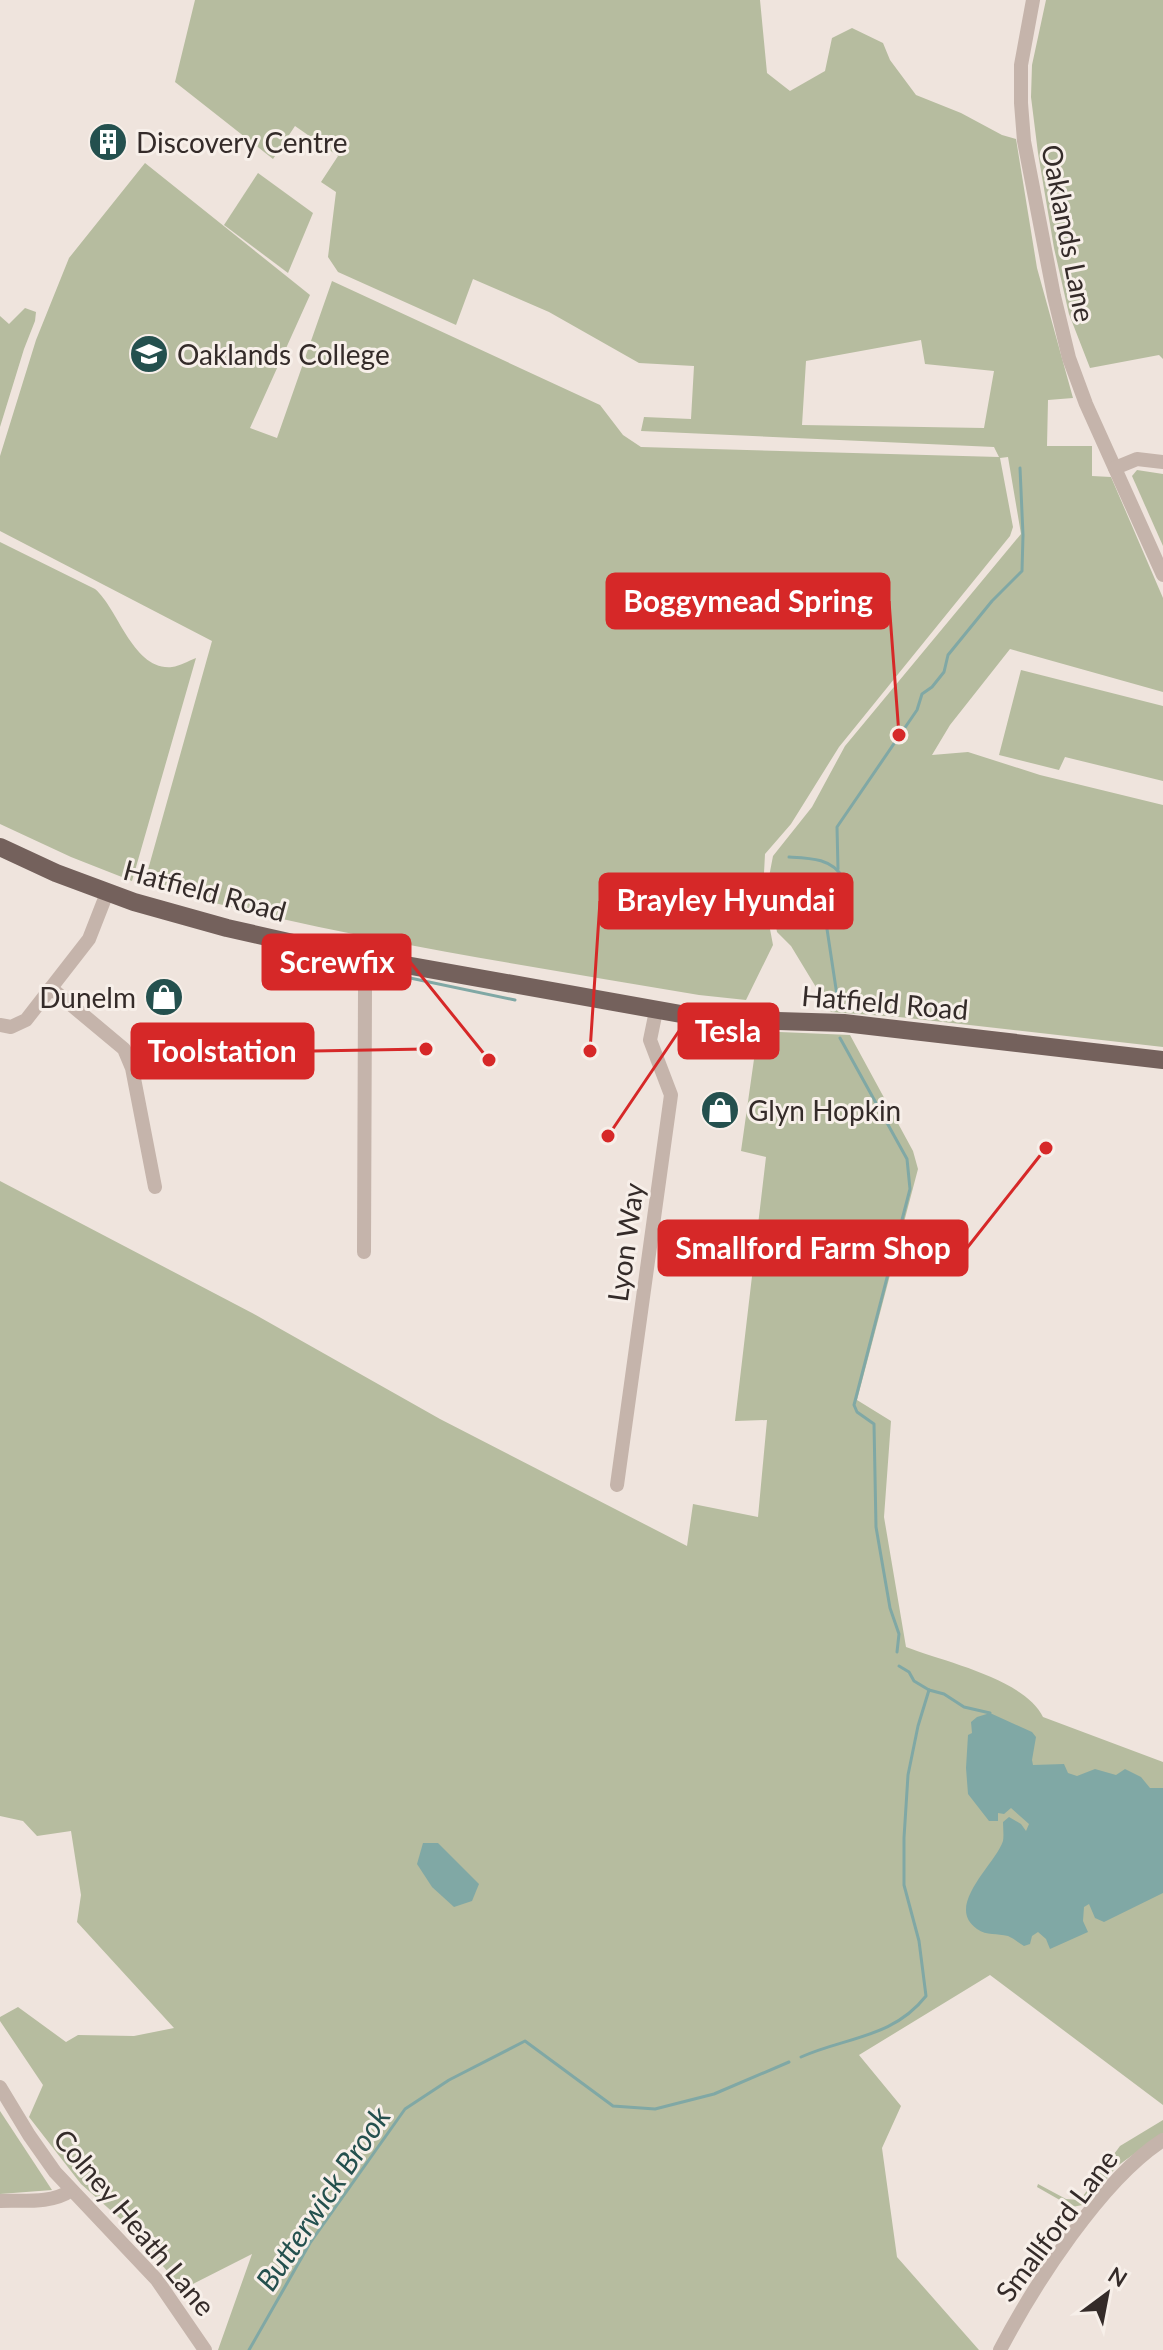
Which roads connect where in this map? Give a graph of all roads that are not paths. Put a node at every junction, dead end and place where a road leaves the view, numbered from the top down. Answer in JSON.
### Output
{"nodes":[{"id":1,"x":1033,"y":0,"type":"edge"},
{"id":2,"x":1163,"y":462,"type":"edge"},
{"id":3,"x":1115,"y":468,"type":"junction"},
{"id":4,"x":1163,"y":575,"type":"edge"},
{"id":5,"x":0,"y":847,"type":"edge"},
{"id":6,"x":107,"y":893,"type":"junction"},
{"id":7,"x":368,"y":958,"type":"junction"},
{"id":8,"x":51,"y":988,"type":"junction"},
{"id":9,"x":656,"y":1011,"type":"junction"},
{"id":10,"x":0,"y":1025,"type":"edge"},
{"id":11,"x":1163,"y":1060,"type":"edge"},
{"id":12,"x":155,"y":1187,"type":"dead end"},
{"id":13,"x":364,"y":1252,"type":"dead end"},
{"id":14,"x":617,"y":1485,"type":"dead end"},
{"id":15,"x":0,"y":2087,"type":"edge"},
{"id":16,"x":1163,"y":2140,"type":"edge"},
{"id":17,"x":70,"y":2191,"type":"junction"},
{"id":18,"x":0,"y":2201,"type":"edge"},
{"id":19,"x":205,"y":2350,"type":"edge"},
{"id":20,"x":1000,"y":2350,"type":"edge"}],
"edges":[{"from":1,"to":3,"type":"street","name":"Oaklands Lane"},
{"from":2,"to":3,"type":"street"},
{"from":3,"to":4,"type":"street","name":"Oaklands Lane"},
{"from":5,"to":6,"type":"main road","name":"Hatfield Road"},
{"from":6,"to":7,"type":"main road","name":"Hatfield Road"},
{"from":6,"to":8,"type":"street"},
{"from":7,"to":9,"type":"main road","name":"Hatfield Road"},
{"from":7,"to":13,"type":"street"},
{"from":8,"to":10,"type":"street"},
{"from":8,"to":12,"type":"street"},
{"from":9,"to":11,"type":"main road","name":"Hatfield Road"},
{"from":9,"to":14,"type":"street","name":"Lyon Way"},
{"from":15,"to":17,"type":"street","name":"Colney Heath Lane"},
{"from":16,"to":20,"type":"street","name":"Smallford Lane"},
{"from":17,"to":18,"type":"street"},
{"from":17,"to":19,"type":"street","name":"Colney Heath Lane"}]}
